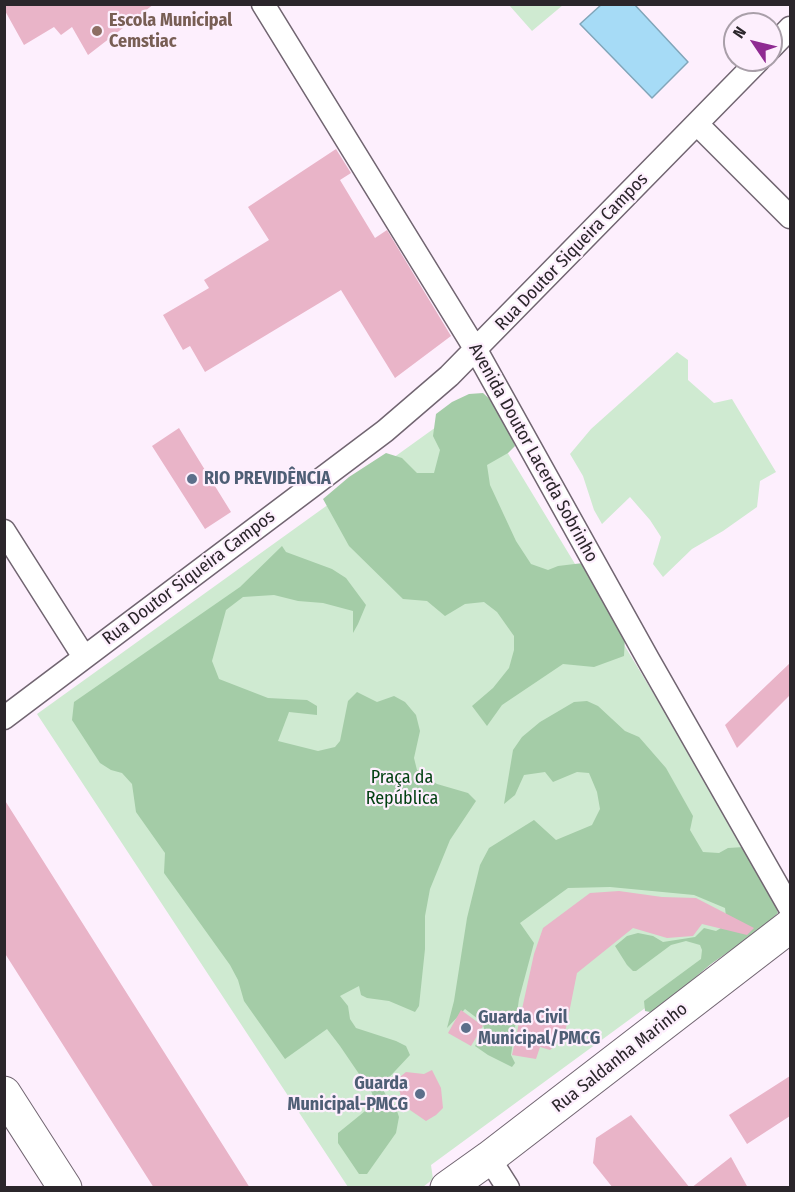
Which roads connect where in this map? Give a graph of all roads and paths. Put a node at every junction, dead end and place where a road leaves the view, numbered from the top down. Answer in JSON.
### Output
{"nodes":[{"id":1,"x":263,"y":4,"type":"edge"},
{"id":2,"x":748,"y":72,"type":"edge"},
{"id":3,"x":698,"y":124,"type":"junction"},
{"id":4,"x":790,"y":216,"type":"edge"},
{"id":5,"x":476,"y":350,"type":"junction"},
{"id":6,"x":4,"y":531,"type":"edge"},
{"id":7,"x":84,"y":657,"type":"junction"},
{"id":8,"x":4,"y":718,"type":"edge"},
{"id":9,"x":790,"y":908,"type":"edge"},
{"id":10,"x":790,"y":926,"type":"edge"},
{"id":11,"x":4,"y":1093,"type":"edge"},
{"id":12,"x":489,"y":1158,"type":"junction"},
{"id":13,"x":65,"y":1188,"type":"edge"},
{"id":14,"x":447,"y":1188,"type":"edge"},
{"id":15,"x":508,"y":1188,"type":"edge"}],
"edges":[{"from":1,"to":5,"type":"street","name":"Avenida Doutor Lacerda Sobrinho"},
{"from":2,"to":3,"type":"street","name":"Rua Doutor Siqueira Campos"},
{"from":3,"to":4,"type":"street"},
{"from":3,"to":5,"type":"street","name":"Rua Doutor Siqueira Campos"},
{"from":5,"to":7,"type":"street","name":"Rua Doutor Siqueira Campos"},
{"from":5,"to":9,"type":"street","name":"Avenida Doutor Lacerda Sobrinho"},
{"from":6,"to":7,"type":"street"},
{"from":7,"to":8,"type":"street","name":"Rua Doutor Siqueira Campos"},
{"from":10,"to":12,"type":"main road","name":"Rua Saldanha Marinho"},
{"from":11,"to":13,"type":"main road"},
{"from":12,"to":14,"type":"main road","name":"Rua Saldanha Marinho"},
{"from":12,"to":15,"type":"street"}]}
